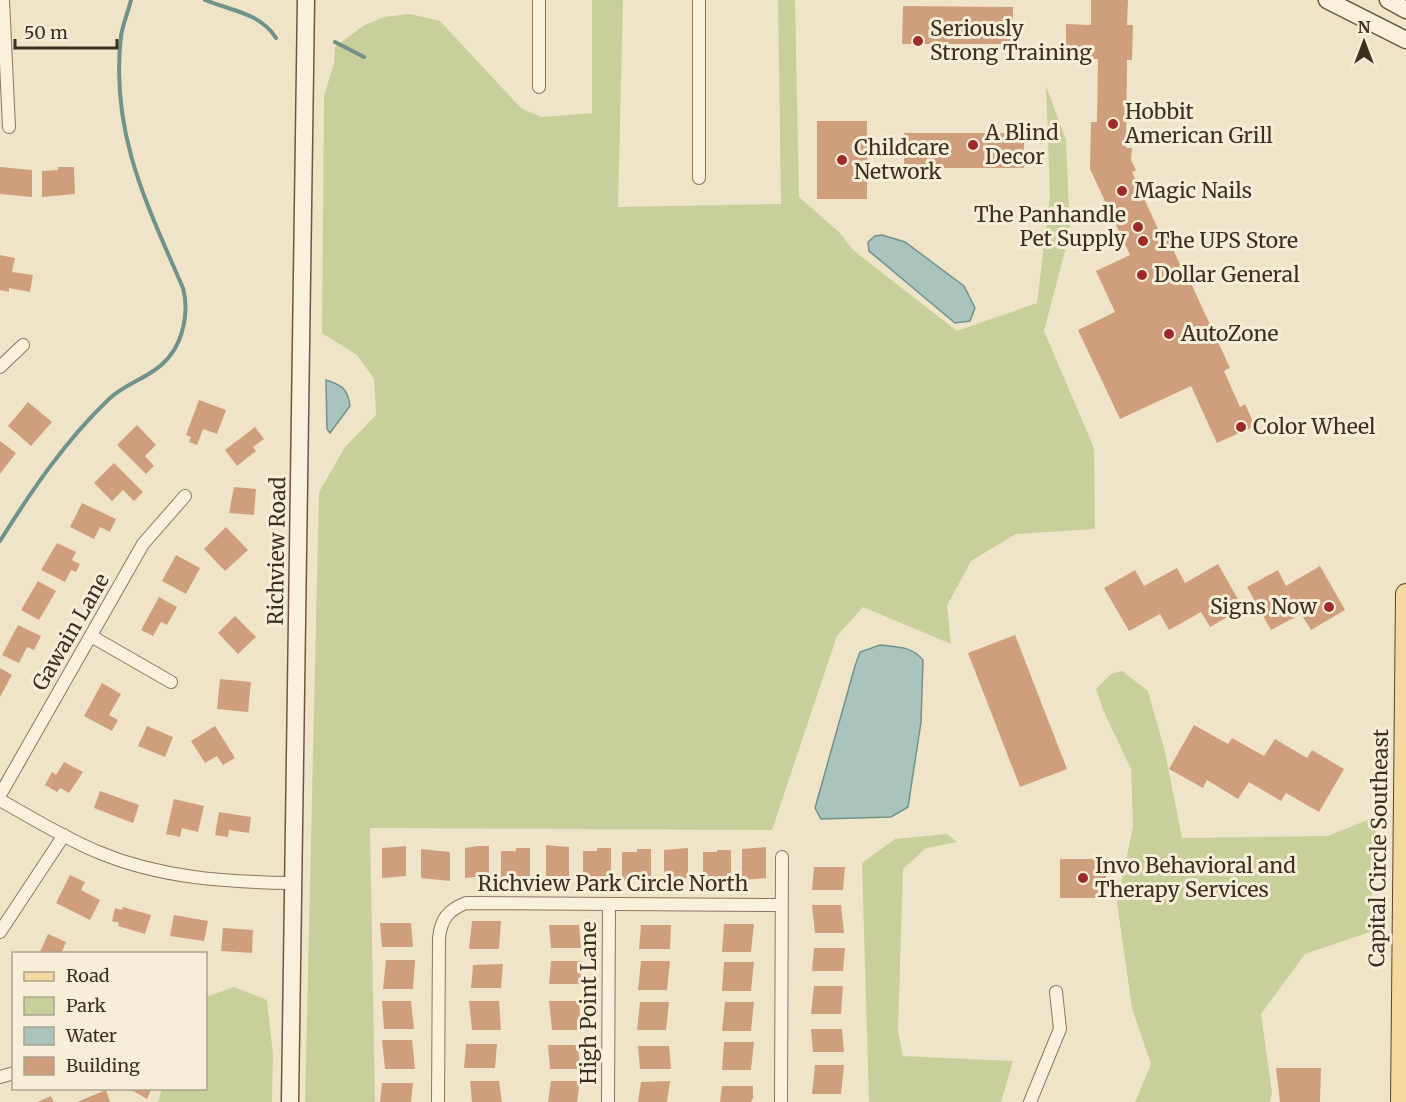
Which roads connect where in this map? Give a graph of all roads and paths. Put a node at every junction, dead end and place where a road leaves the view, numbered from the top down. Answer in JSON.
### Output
{"nodes":[{"id":1,"x":3,"y":0,"type":"edge"},
{"id":2,"x":306,"y":0,"type":"edge"},
{"id":3,"x":539,"y":0,"type":"edge"},
{"id":4,"x":699,"y":0,"type":"edge"},
{"id":5,"x":1327,"y":0,"type":"edge"},
{"id":6,"x":1388,"y":0,"type":"edge"},
{"id":7,"x":1406,"y":10,"type":"edge"},
{"id":8,"x":2,"y":21,"type":"edge"},
{"id":9,"x":1406,"y":40,"type":"edge"},
{"id":10,"x":539,"y":87,"type":"dead end"},
{"id":11,"x":9,"y":127,"type":"dead end"},
{"id":12,"x":699,"y":178,"type":"dead end"},
{"id":13,"x":23,"y":345,"type":"dead end"},
{"id":14,"x":1,"y":362,"type":"edge"},
{"id":15,"x":184,"y":496,"type":"dead end"},
{"id":16,"x":1406,"y":594,"type":"edge"},
{"id":17,"x":91,"y":636,"type":"junction"},
{"id":18,"x":171,"y":682,"type":"dead end"},
{"id":19,"x":1405,"y":692,"type":"edge"},
{"id":20,"x":0,"y":795,"type":"edge"},
{"id":21,"x":0,"y":800,"type":"edge"},
{"id":22,"x":63,"y":835,"type":"junction"},
{"id":23,"x":782,"y":857,"type":"dead end"},
{"id":24,"x":291,"y":884,"type":"junction"},
{"id":25,"x":609,"y":904,"type":"junction"},
{"id":26,"x":781,"y":905,"type":"junction"},
{"id":27,"x":0,"y":932,"type":"edge"},
{"id":28,"x":1056,"y":992,"type":"dead end"},
{"id":29,"x":290,"y":1102,"type":"edge"},
{"id":30,"x":438,"y":1102,"type":"edge"},
{"id":31,"x":608,"y":1102,"type":"edge"},
{"id":32,"x":781,"y":1102,"type":"edge"},
{"id":33,"x":1030,"y":1102,"type":"edge"},
{"id":34,"x":1401,"y":1102,"type":"edge"}],
"edges":[{"from":1,"to":8,"type":"street"},
{"from":2,"to":24,"type":"street","name":"Richview Road"},
{"from":3,"to":10,"type":"street"},
{"from":4,"to":12,"type":"street"},
{"from":5,"to":9,"type":"street"},
{"from":6,"to":7,"type":"street"},
{"from":8,"to":11,"type":"street"},
{"from":13,"to":14,"type":"street"},
{"from":15,"to":17,"type":"street","name":"Gawain Lane"},
{"from":16,"to":19,"type":"main road","name":"Capital Circle Southeast"},
{"from":17,"to":18,"type":"street"},
{"from":17,"to":20,"type":"street","name":"Gawain Lane"},
{"from":19,"to":34,"type":"main road","name":"Capital Circle Southeast"},
{"from":21,"to":22,"type":"street"},
{"from":22,"to":24,"type":"street"},
{"from":22,"to":27,"type":"street"},
{"from":23,"to":26,"type":"street"},
{"from":24,"to":29,"type":"street","name":"Richview Road"},
{"from":25,"to":26,"type":"street","name":"Richview Park Circle North"},
{"from":25,"to":30,"type":"street","name":"Richview Park Circle North"},
{"from":25,"to":31,"type":"street","name":"High Point Lane"},
{"from":26,"to":32,"type":"street"},
{"from":28,"to":33,"type":"street"}]}
